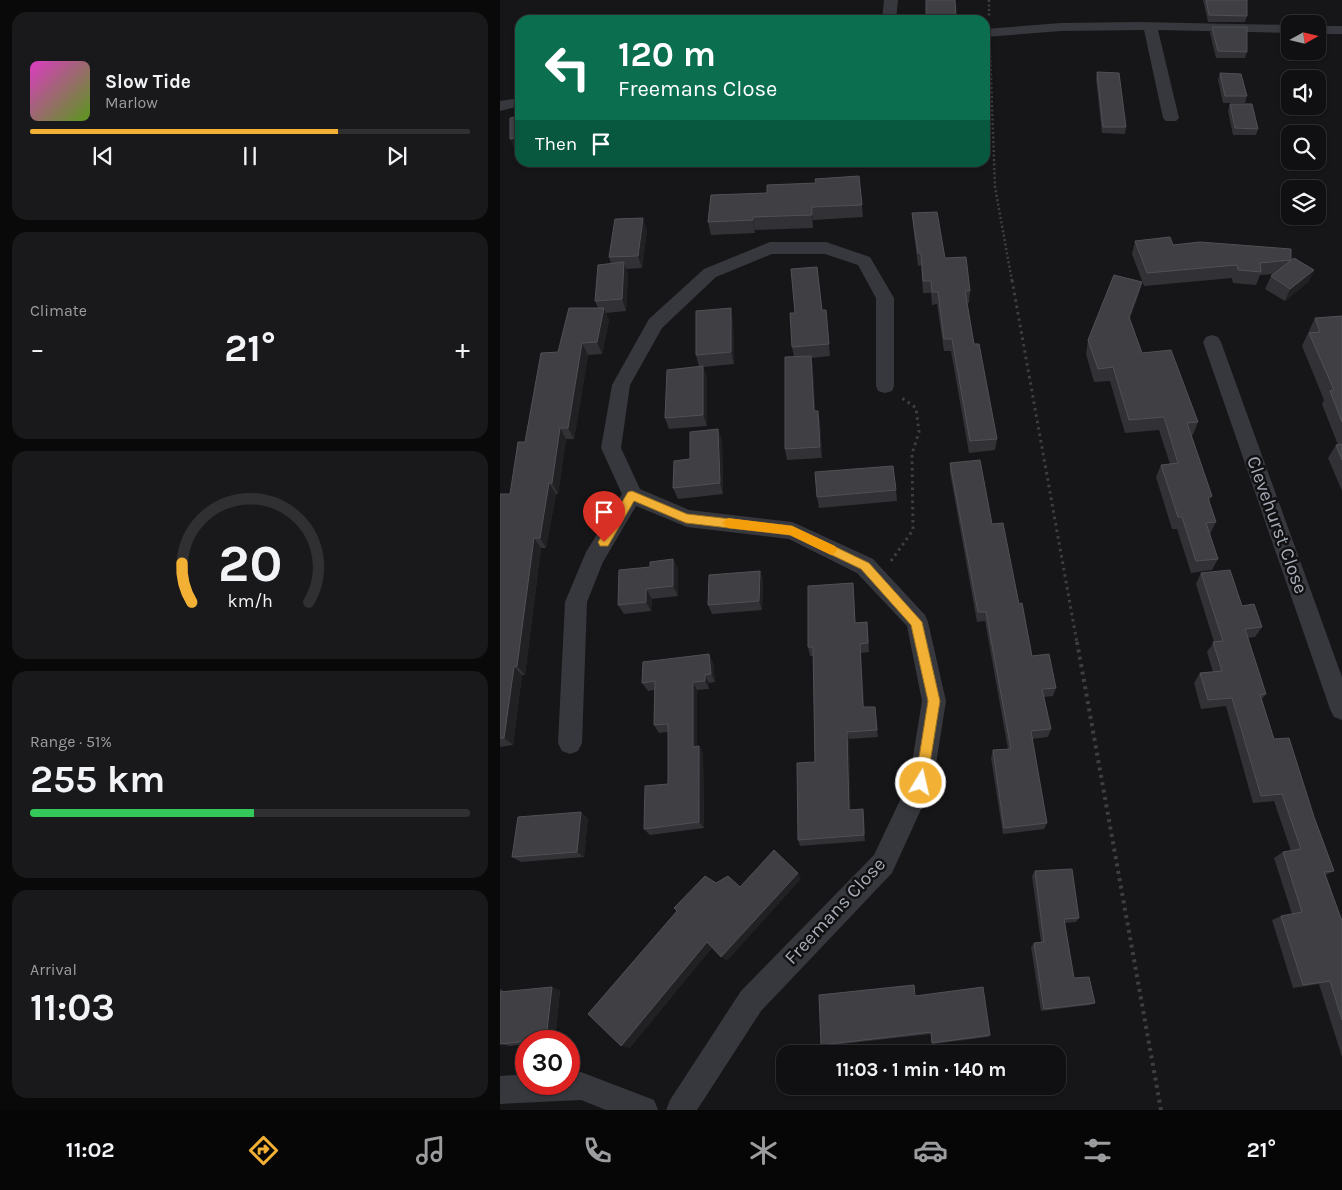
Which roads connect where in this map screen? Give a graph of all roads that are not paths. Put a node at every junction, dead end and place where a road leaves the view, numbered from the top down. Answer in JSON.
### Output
{"nodes":[{"id":1,"x":891,"y":0,"type":"edge"},
{"id":2,"x":890,"y":15,"type":"edge"},
{"id":3,"x":1150,"y":26,"type":"junction"},
{"id":4,"x":1281,"y":29,"type":"edge"},
{"id":5,"x":1326,"y":30,"type":"edge"},
{"id":6,"x":1342,"y":30,"type":"edge"},
{"id":7,"x":990,"y":33,"type":"edge"},
{"id":8,"x":515,"y":103,"type":"edge"},
{"id":9,"x":500,"y":106,"type":"edge"},
{"id":10,"x":1171,"y":118,"type":"dead end"},
{"id":11,"x":1212,"y":342,"type":"dead end"},
{"id":12,"x":885,"y":386,"type":"road end"},
{"id":13,"x":632,"y":495,"type":"junction"},
{"id":14,"x":1342,"y":709,"type":"edge"},
{"id":15,"x":570,"y":743,"type":"dead end"},
{"id":16,"x":500,"y":1090,"type":"edge"},
{"id":17,"x":644,"y":1110,"type":"edge"},
{"id":18,"x":680,"y":1110,"type":"edge"}],
"edges":[{"from":1,"to":2,"type":"street"},
{"from":3,"to":4,"type":"street"},
{"from":3,"to":7,"type":"street"},
{"from":3,"to":10,"type":"street"},
{"from":5,"to":6,"type":"street"},
{"from":8,"to":9,"type":"street"},
{"from":11,"to":14,"type":"street","name":"Clevehurst Close"},
{"from":12,"to":13,"type":"street"},
{"from":13,"to":15,"type":"street"},
{"from":13,"to":18,"type":"street","name":"Freemans Close"},
{"from":16,"to":17,"type":"street"}]}
